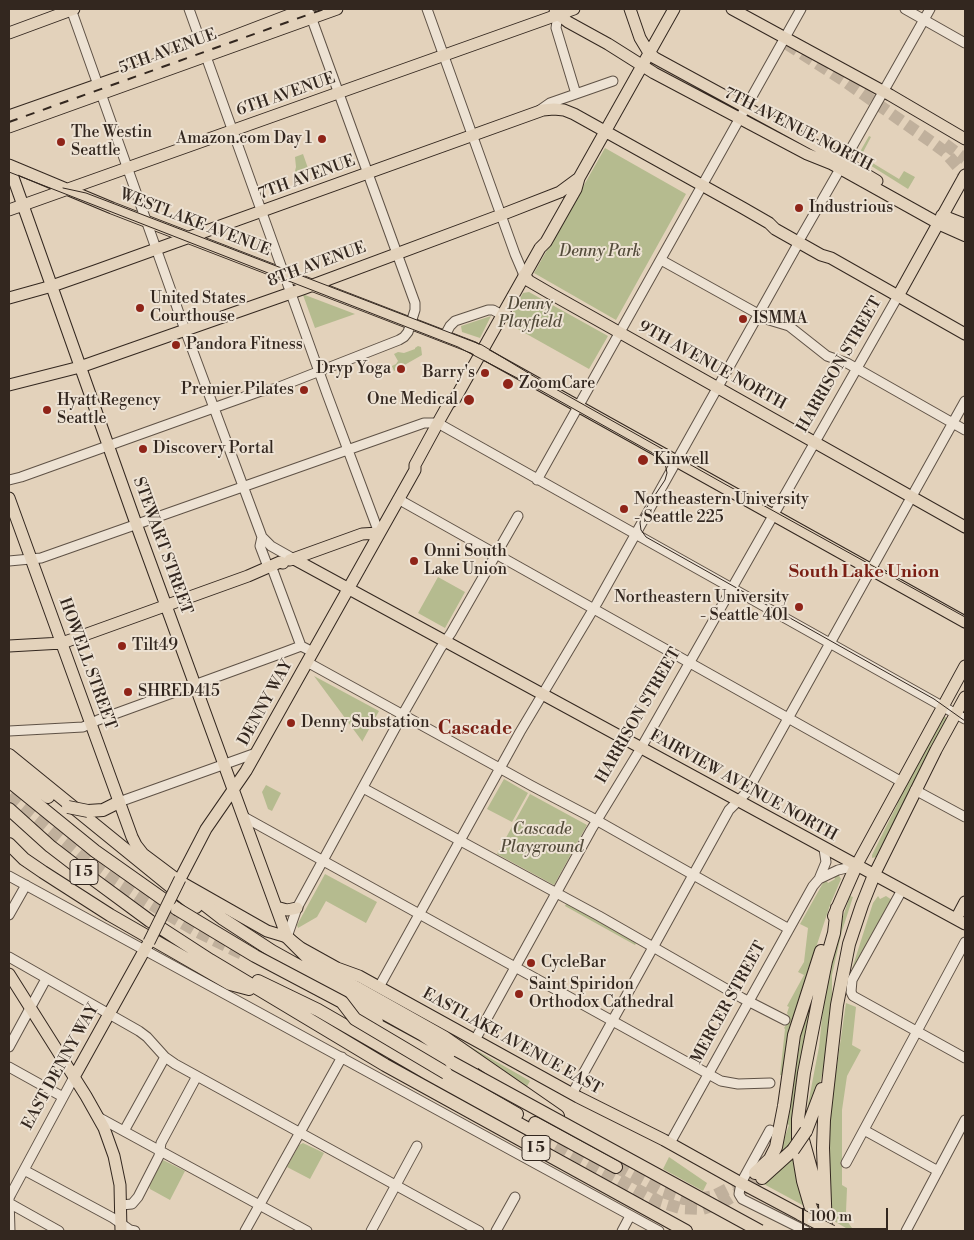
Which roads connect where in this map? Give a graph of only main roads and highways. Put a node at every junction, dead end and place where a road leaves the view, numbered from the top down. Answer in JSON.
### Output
{"nodes":[{"id":1,"x":72,"y":9,"type":"edge"},
{"id":2,"x":337,"y":9,"type":"edge"},
{"id":3,"x":574,"y":9,"type":"edge"},
{"id":4,"x":630,"y":9,"type":"edge"},
{"id":5,"x":674,"y":9,"type":"edge"},
{"id":6,"x":732,"y":9,"type":"edge"},
{"id":7,"x":308,"y":12,"type":"edge"},
{"id":8,"x":555,"y":12,"type":"edge"},
{"id":9,"x":9,"y":33,"type":"edge"},
{"id":10,"x":649,"y":54,"type":"junction"},
{"id":11,"x":643,"y":64,"type":"junction"},
{"id":12,"x":100,"y":89,"type":"junction"},
{"id":13,"x":743,"y":113,"type":"junction"},
{"id":14,"x":9,"y":116,"type":"edge"},
{"id":15,"x":9,"y":127,"type":"edge"},
{"id":16,"x":604,"y":132,"type":"junction"},
{"id":17,"x":965,"y":139,"type":"edge"},
{"id":18,"x":9,"y":166,"type":"edge"},
{"id":19,"x":965,"y":175,"type":"edge"},
{"id":20,"x":579,"y":178,"type":"junction"},
{"id":21,"x":69,"y":190,"type":"junction"},
{"id":22,"x":548,"y":196,"type":"junction"},
{"id":23,"x":563,"y":200,"type":"junction"},
{"id":24,"x":23,"y":206,"type":"junction"},
{"id":25,"x":9,"y":210,"type":"edge"},
{"id":26,"x":940,"y":220,"type":"junction"},
{"id":27,"x":965,"y":225,"type":"edge"},
{"id":28,"x":965,"y":235,"type":"edge"},
{"id":29,"x":189,"y":238,"type":"junction"},
{"id":30,"x":540,"y":248,"type":"junction"},
{"id":31,"x":524,"y":275,"type":"junction"},
{"id":32,"x":52,"y":286,"type":"junction"},
{"id":33,"x":310,"y":286,"type":"junction"},
{"id":34,"x":898,"y":296,"type":"junction"},
{"id":35,"x":9,"y":298,"type":"edge"},
{"id":36,"x":965,"y":334,"type":"edge"},
{"id":37,"x":481,"y":352,"type":"junction"},
{"id":38,"x":80,"y":366,"type":"junction"},
{"id":39,"x":9,"y":385,"type":"edge"},
{"id":40,"x":9,"y":498,"type":"edge"},
{"id":41,"x":965,"y":527,"type":"edge"},
{"id":42,"x":379,"y":533,"type":"junction"},
{"id":43,"x":276,"y":565,"type":"junction"},
{"id":44,"x":348,"y":589,"type":"junction"},
{"id":45,"x":166,"y":606,"type":"junction"},
{"id":46,"x":965,"y":622,"type":"edge"},
{"id":47,"x":62,"y":643,"type":"junction"},
{"id":48,"x":9,"y":646,"type":"edge"},
{"id":49,"x":965,"y":666,"type":"edge"},
{"id":50,"x":965,"y":697,"type":"edge"},
{"id":51,"x":960,"y":717,"type":"edge"},
{"id":52,"x":9,"y":755,"type":"edge"},
{"id":53,"x":9,"y":767,"type":"edge"},
{"id":54,"x":9,"y":781,"type":"edge"},
{"id":55,"x":234,"y":790,"type":"junction"},
{"id":56,"x":119,"y":802,"type":"junction"},
{"id":57,"x":9,"y":809,"type":"edge"},
{"id":58,"x":134,"y":841,"type":"joint"},
{"id":59,"x":9,"y":844,"type":"edge"},
{"id":60,"x":9,"y":859,"type":"edge"},
{"id":61,"x":856,"y":866,"type":"junction"},
{"id":62,"x":43,"y":872,"type":"junction"},
{"id":63,"x":874,"y":875,"type":"junction"},
{"id":64,"x":179,"y":881,"type":"junction"},
{"id":65,"x":965,"y":902,"type":"edge"},
{"id":66,"x":276,"y":907,"type":"junction"},
{"id":67,"x":297,"y":908,"type":"road end"},
{"id":68,"x":837,"y":908,"type":"junction"},
{"id":69,"x":961,"y":921,"type":"edge"},
{"id":70,"x":287,"y":937,"type":"junction"},
{"id":71,"x":147,"y":946,"type":"joint"},
{"id":72,"x":248,"y":958,"type":"tunnel mouth"},
{"id":73,"x":210,"y":960,"type":"junction"},
{"id":74,"x":312,"y":973,"type":"junction"},
{"id":75,"x":9,"y":974,"type":"edge"},
{"id":76,"x":301,"y":984,"type":"junction"},
{"id":77,"x":262,"y":992,"type":"junction"},
{"id":78,"x":342,"y":1002,"type":"junction"},
{"id":79,"x":834,"y":1032,"type":"junction"},
{"id":80,"x":74,"y":1078,"type":"junction"},
{"id":81,"x":505,"y":1094,"type":"junction"},
{"id":82,"x":546,"y":1134,"type":"junction"},
{"id":83,"x":582,"y":1134,"type":"junction"},
{"id":84,"x":616,"y":1167,"type":"tunnel mouth"},
{"id":85,"x":121,"y":1228,"type":"edge"},
{"id":86,"x":827,"y":1229,"type":"edge"},
{"id":87,"x":686,"y":1231,"type":"edge"},
{"id":88,"x":754,"y":1231,"type":"edge"},
{"id":89,"x":760,"y":1231,"type":"edge"}],
"edges":[{"from":1,"to":9,"type":"main road"},
{"from":2,"to":7,"type":"main road","name":"5TH AVENUE"},
{"from":3,"to":8,"type":"main road","name":"6TH AVENUE"},
{"from":4,"to":10,"type":"main road"},
{"from":5,"to":10,"type":"main road","name":"DENNY WAY"},
{"from":6,"to":17,"type":"main road"},
{"from":7,"to":12,"type":"main road","name":"5TH AVENUE"},
{"from":8,"to":11,"type":"main road","name":"7TH AVENUE NORTH"},
{"from":8,"to":21,"type":"main road","name":"6TH AVENUE"},
{"from":10,"to":11,"type":"main road","name":"DENNY WAY"},
{"from":10,"to":13,"type":"main road","name":"7TH AVENUE NORTH"},
{"from":11,"to":13,"type":"main road","name":"7TH AVENUE NORTH"},
{"from":11,"to":16,"type":"main road","name":"DENNY WAY"},
{"from":12,"to":14,"type":"main road","name":"5TH AVENUE"},
{"from":12,"to":15,"type":"main road","name":"5TH AVENUE"},
{"from":13,"to":26,"type":"main road","name":"7TH AVENUE NORTH"},
{"from":16,"to":20,"type":"main road","name":"DENNY WAY"},
{"from":16,"to":29,"type":"main road","name":"7TH AVENUE"},
{"from":16,"to":34,"type":"main road"},
{"from":18,"to":21,"type":"main road","name":"WESTLAKE AVENUE"},
{"from":18,"to":24,"type":"main road","name":"STEWART STREET"},
{"from":19,"to":26,"type":"main road","name":"HARRISON STREET"},
{"from":20,"to":22,"type":"main road","name":"8TH AVENUE"},
{"from":20,"to":23,"type":"main road","name":"DENNY WAY"},
{"from":20,"to":30,"type":"main road","name":"DENNY WAY"},
{"from":21,"to":24,"type":"main road","name":"6TH AVENUE"},
{"from":21,"to":29,"type":"main road","name":"WESTLAKE AVENUE"},
{"from":22,"to":23,"type":"main road"},
{"from":22,"to":33,"type":"main road","name":"8TH AVENUE"},
{"from":23,"to":30,"type":"main road","name":"DENNY WAY"},
{"from":24,"to":25,"type":"main road","name":"6TH AVENUE"},
{"from":24,"to":32,"type":"main road","name":"STEWART STREET"},
{"from":26,"to":27,"type":"highway"},
{"from":26,"to":28,"type":"highway"},
{"from":26,"to":34,"type":"main road","name":"HARRISON STREET"},
{"from":29,"to":32,"type":"main road","name":"7TH AVENUE"},
{"from":29,"to":33,"type":"main road","name":"WESTLAKE AVENUE"},
{"from":30,"to":31,"type":"main road","name":"DENNY WAY"},
{"from":31,"to":37,"type":"main road","name":"DENNY WAY"},
{"from":31,"to":41,"type":"main road","name":"9TH AVENUE NORTH"},
{"from":32,"to":35,"type":"main road","name":"7TH AVENUE"},
{"from":32,"to":38,"type":"main road","name":"STEWART STREET"},
{"from":33,"to":37,"type":"main road","name":"WESTLAKE AVENUE"},
{"from":33,"to":38,"type":"main road","name":"8TH AVENUE"},
{"from":34,"to":36,"type":"main road"},
{"from":37,"to":42,"type":"main road","name":"DENNY WAY"},
{"from":37,"to":46,"type":"main road","name":"WESTLAKE AVENUE"},
{"from":38,"to":39,"type":"main road","name":"8TH AVENUE"},
{"from":38,"to":45,"type":"main road","name":"STEWART STREET"},
{"from":40,"to":47,"type":"main road","name":"HOWELL STREET"},
{"from":42,"to":43,"type":"main road"},
{"from":42,"to":44,"type":"main road","name":"DENNY WAY"},
{"from":43,"to":44,"type":"main road","name":"FAIRVIEW AVENUE NORTH"},
{"from":43,"to":45,"type":"main road"},
{"from":44,"to":55,"type":"main road","name":"DENNY WAY"},
{"from":44,"to":61,"type":"main road","name":"FAIRVIEW AVENUE NORTH"},
{"from":45,"to":47,"type":"main road"},
{"from":45,"to":55,"type":"main road","name":"STEWART STREET"},
{"from":47,"to":48,"type":"main road"},
{"from":47,"to":56,"type":"main road","name":"HOWELL STREET"},
{"from":49,"to":61,"type":"main road"},
{"from":50,"to":51,"type":"main road"},
{"from":51,"to":63,"type":"main road"},
{"from":52,"to":76,"type":"highway"},
{"from":53,"to":56,"type":"highway","bridge":true},
{"from":54,"to":78,"type":"highway","number":"I 5","bridge":true},
{"from":55,"to":66,"type":"main road","name":"STEWART STREET"},
{"from":55,"to":71,"type":"main road","name":"DENNY WAY","bridge":true},
{"from":56,"to":58,"type":"main road","name":"HOWELL STREET"},
{"from":57,"to":73,"type":"highway","number":"I 5"},
{"from":58,"to":64,"type":"main road","name":"EASTLAKE AVENUE EAST"},
{"from":59,"to":62,"type":"highway"},
{"from":60,"to":62,"type":"highway"},
{"from":61,"to":63,"type":"main road","name":"FAIRVIEW AVENUE NORTH"},
{"from":61,"to":68,"type":"highway"},
{"from":62,"to":77,"type":"highway"},
{"from":63,"to":69,"type":"main road","name":"FAIRVIEW AVENUE NORTH"},
{"from":63,"to":79,"type":"highway"},
{"from":64,"to":70,"type":"main road","name":"EASTLAKE AVENUE EAST"},
{"from":64,"to":74,"type":"highway"},
{"from":65,"to":69,"type":"main road"},
{"from":66,"to":67,"type":"main road"},
{"from":66,"to":70,"type":"main road","name":"STEWART STREET"},
{"from":68,"to":79,"type":"highway","bridge":true},
{"from":68,"to":86,"type":"highway"},
{"from":70,"to":74,"type":"highway"},
{"from":70,"to":83,"type":"highway","bridge":true},
{"from":70,"to":86,"type":"main road","name":"EASTLAKE AVENUE EAST","bridge":true},
{"from":71,"to":80,"type":"main road","name":"EAST DENNY WAY"},
{"from":72,"to":76,"type":"highway"},
{"from":73,"to":77,"type":"highway","number":"I 5"},
{"from":73,"to":82,"type":"highway"},
{"from":74,"to":81,"type":"highway"},
{"from":75,"to":80,"type":"main road"},
{"from":76,"to":81,"type":"highway"},
{"from":77,"to":87,"type":"highway","number":"I 5"},
{"from":78,"to":82,"type":"highway","bridge":true},
{"from":78,"to":83,"type":"highway","number":"I 5","bridge":true},
{"from":79,"to":86,"type":"highway"},
{"from":80,"to":85,"type":"main road"},
{"from":81,"to":88,"type":"highway"},
{"from":82,"to":84,"type":"highway"},
{"from":83,"to":89,"type":"highway","number":"I 5","bridge":true}]}
